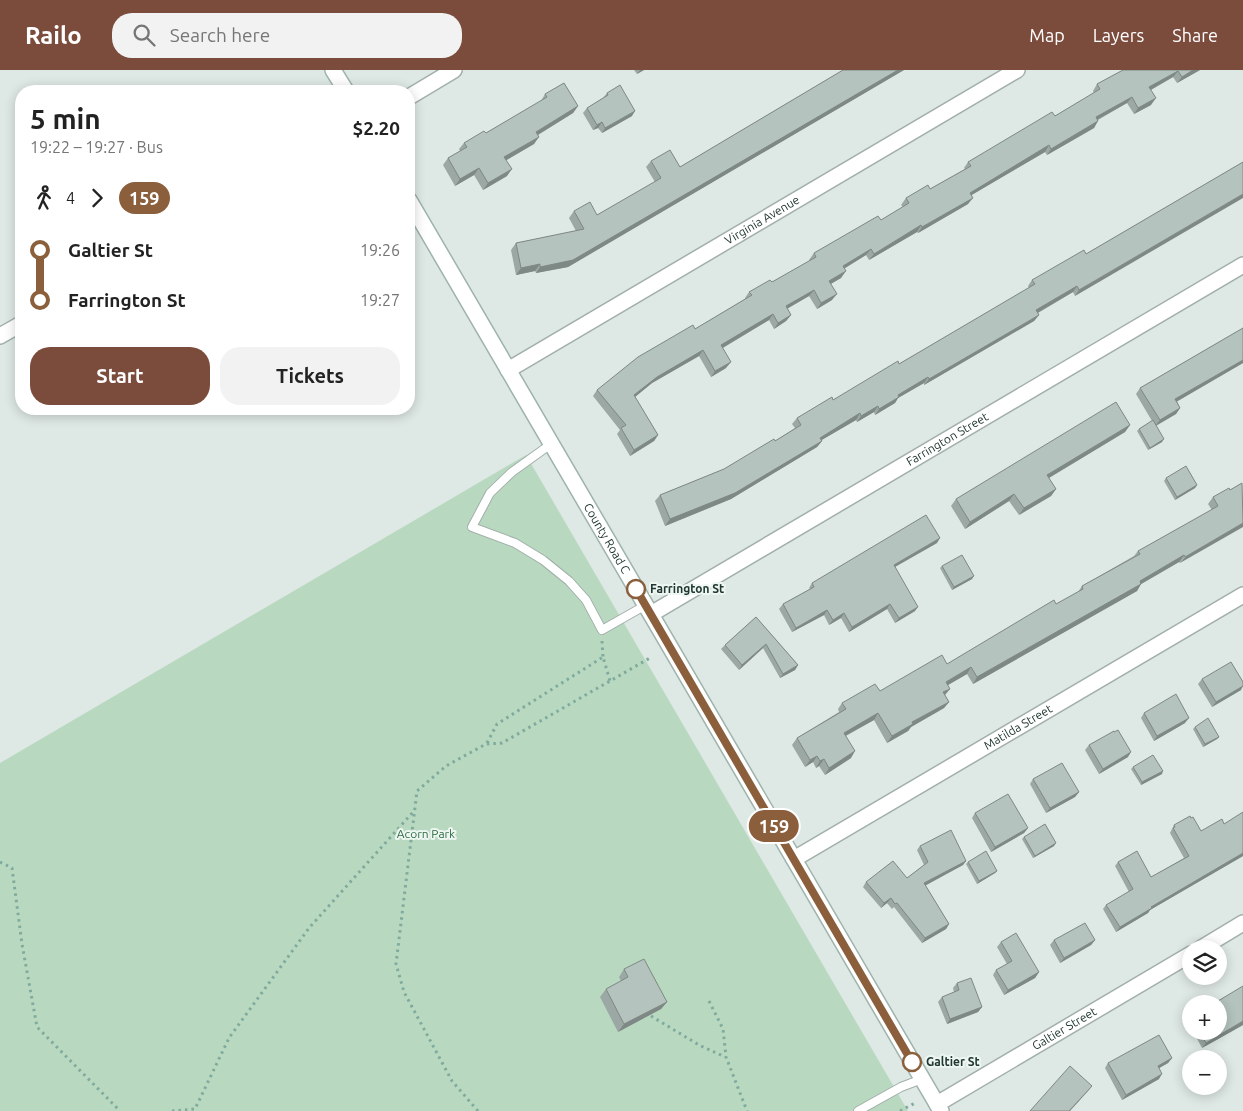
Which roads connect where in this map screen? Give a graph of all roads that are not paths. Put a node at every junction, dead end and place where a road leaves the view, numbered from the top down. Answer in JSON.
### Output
{"nodes":[{"id":1,"x":333,"y":70,"type":"edge"},
{"id":2,"x":454,"y":70,"type":"edge"},
{"id":3,"x":1017,"y":70,"type":"edge"},
{"id":4,"x":342,"y":85,"type":"edge"},
{"id":5,"x":415,"y":93,"type":"edge"},
{"id":6,"x":415,"y":210,"type":"edge"},
{"id":7,"x":1243,"y":265,"type":"edge"},
{"id":8,"x":15,"y":327,"type":"edge"},
{"id":9,"x":0,"y":336,"type":"edge"},
{"id":10,"x":508,"y":370,"type":"junction"},
{"id":11,"x":552,"y":444,"type":"junction"},
{"id":12,"x":1243,"y":595,"type":"edge"},
{"id":13,"x":648,"y":609,"type":"junction"},
{"id":14,"x":794,"y":859,"type":"junction"},
{"id":15,"x":1243,"y":923,"type":"edge"},
{"id":16,"x":1215,"y":940,"type":"edge"},
{"id":17,"x":1182,"y":959,"type":"edge"},
{"id":18,"x":922,"y":1079,"type":"junction"},
{"id":19,"x":939,"y":1107,"type":"edge"},
{"id":20,"x":858,"y":1111,"type":"edge"}],
"edges":[{"from":1,"to":4,"type":"street"},
{"from":2,"to":5,"type":"street"},
{"from":3,"to":10,"type":"street","name":"Virginia Avenue"},
{"from":6,"to":10,"type":"street","name":"County Road C"},
{"from":7,"to":13,"type":"street","name":"Farrington Street"},
{"from":8,"to":9,"type":"street"},
{"from":10,"to":11,"type":"street","name":"County Road C"},
{"from":11,"to":13,"type":"street","name":"County Road C"},
{"from":11,"to":13,"type":"lane"},
{"from":12,"to":14,"type":"street","name":"Matilda Street"},
{"from":13,"to":14,"type":"street","name":"County Road C"},
{"from":14,"to":18,"type":"street","name":"County Road C"},
{"from":15,"to":16,"type":"street"},
{"from":17,"to":19,"type":"street","name":"Galtier Street"},
{"from":18,"to":19,"type":"street","name":"County Road C"},
{"from":18,"to":20,"type":"lane"}]}
